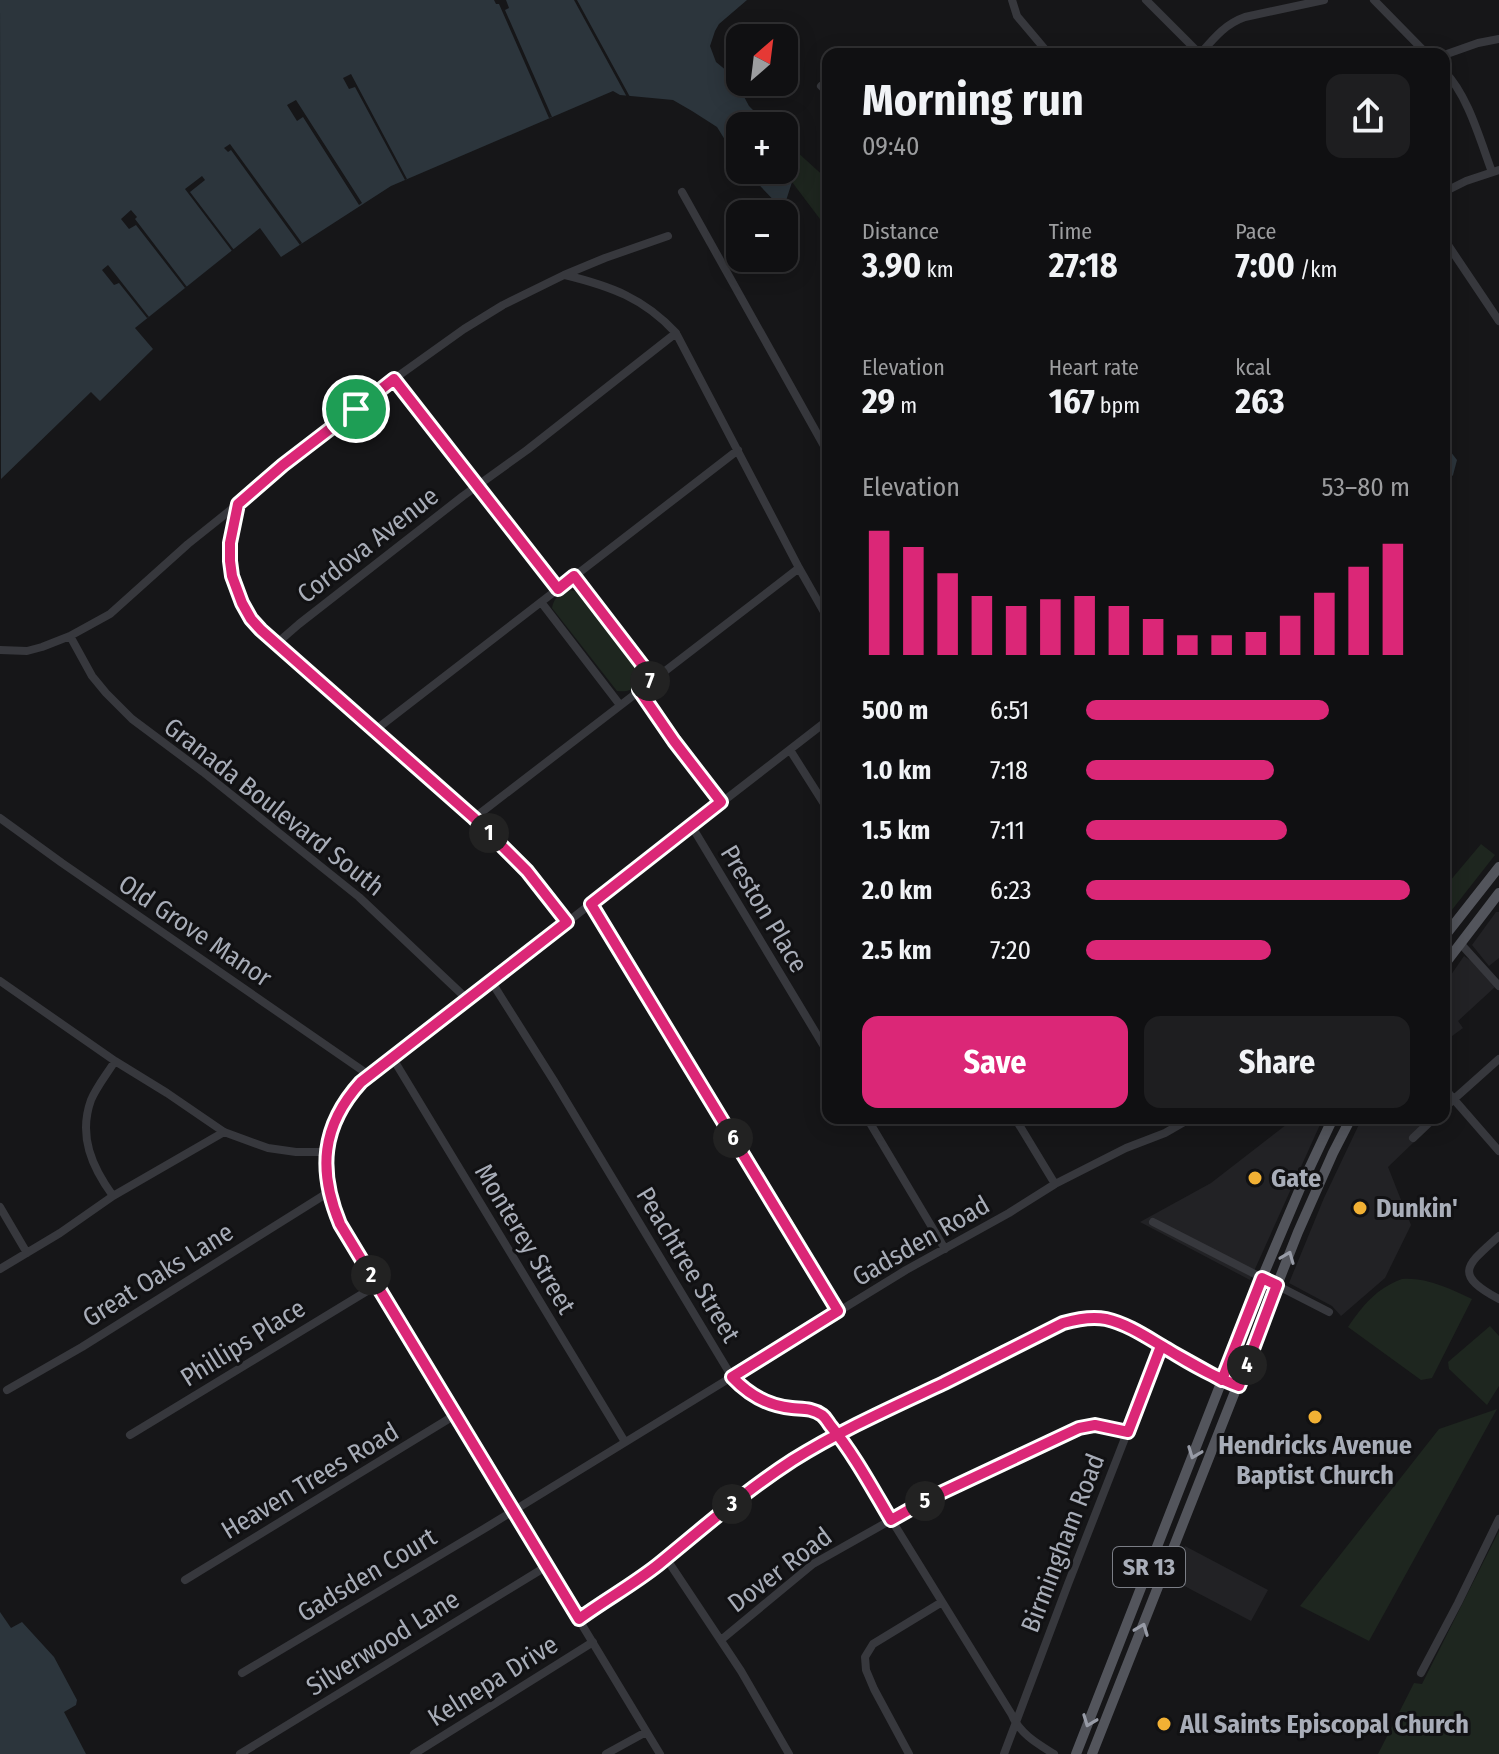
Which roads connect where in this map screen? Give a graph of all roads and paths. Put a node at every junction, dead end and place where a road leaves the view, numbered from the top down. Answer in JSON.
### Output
{"nodes":[{"id":1,"x":1012,"y":0,"type":"edge"},
{"id":2,"x":1146,"y":0,"type":"edge"},
{"id":3,"x":1324,"y":0,"type":"edge"},
{"id":4,"x":1374,"y":0,"type":"edge"},
{"id":5,"x":1499,"y":39,"type":"edge"},
{"id":6,"x":1044,"y":48,"type":"edge"},
{"id":7,"x":1194,"y":48,"type":"edge"},
{"id":8,"x":1205,"y":48,"type":"edge"},
{"id":9,"x":1421,"y":48,"type":"edge"},
{"id":10,"x":1450,"y":53,"type":"edge"},
{"id":11,"x":1450,"y":78,"type":"edge"},
{"id":12,"x":1496,"y":171,"type":"edge"},
{"id":13,"x":1450,"y":189,"type":"edge"},
{"id":14,"x":682,"y":192,"type":"dead end"},
{"id":15,"x":668,"y":236,"type":"dead end"},
{"id":16,"x":1450,"y":248,"type":"edge"},
{"id":17,"x":564,"y":275,"type":"junction"},
{"id":18,"x":1499,"y":321,"type":"edge"},
{"id":19,"x":676,"y":333,"type":"junction"},
{"id":20,"x":394,"y":379,"type":"junction"},
{"id":21,"x":822,"y":442,"type":"edge"},
{"id":22,"x":738,"y":450,"type":"junction"},
{"id":23,"x":478,"y":486,"type":"junction"},
{"id":24,"x":238,"y":504,"type":"junction"},
{"id":25,"x":799,"y":568,"type":"junction"},
{"id":26,"x":574,"y":576,"type":"junction"},
{"id":27,"x":558,"y":589,"type":"junction"},
{"id":28,"x":541,"y":602,"type":"junction"},
{"id":29,"x":822,"y":608,"type":"edge"},
{"id":30,"x":70,"y":636,"type":"junction"},
{"id":31,"x":276,"y":644,"type":"junction"},
{"id":32,"x":0,"y":650,"type":"edge"},
{"id":33,"x":653,"y":679,"type":"junction"},
{"id":34,"x":639,"y":690,"type":"junction"},
{"id":35,"x":620,"y":705,"type":"junction"},
{"id":36,"x":822,"y":725,"type":"edge"},
{"id":37,"x":374,"y":731,"type":"junction"},
{"id":38,"x":790,"y":750,"type":"junction"},
{"id":39,"x":822,"y":801,"type":"edge"},
{"id":40,"x":721,"y":802,"type":"junction"},
{"id":41,"x":0,"y":818,"type":"edge"},
{"id":42,"x":474,"y":818,"type":"junction"},
{"id":43,"x":691,"y":825,"type":"junction"},
{"id":44,"x":1499,"y":867,"type":"edge"},
{"id":45,"x":1482,"y":888,"type":"junction"},
{"id":46,"x":1498,"y":894,"type":"edge"},
{"id":47,"x":591,"y":904,"type":"junction"},
{"id":48,"x":567,"y":922,"type":"junction"},
{"id":49,"x":1450,"y":929,"type":"edge"},
{"id":50,"x":1460,"y":943,"type":"junction"},
{"id":51,"x":1450,"y":957,"type":"edge"},
{"id":52,"x":491,"y":981,"type":"junction"},
{"id":53,"x":1,"y":983,"type":"edge"},
{"id":54,"x":1499,"y":986,"type":"edge"},
{"id":55,"x":467,"y":999,"type":"junction"},
{"id":56,"x":822,"y":1037,"type":"edge"},
{"id":57,"x":819,"y":1039,"type":"junction"},
{"id":58,"x":822,"y":1044,"type":"edge"},
{"id":59,"x":392,"y":1057,"type":"junction"},
{"id":60,"x":1499,"y":1059,"type":"edge"},
{"id":61,"x":115,"y":1061,"type":"junction"},
{"id":62,"x":369,"y":1075,"type":"junction"},
{"id":63,"x":1450,"y":1095,"type":"edge"},
{"id":64,"x":1454,"y":1099,"type":"junction"},
{"id":65,"x":1450,"y":1103,"type":"edge"},
{"id":66,"x":871,"y":1124,"type":"edge"},
{"id":67,"x":1019,"y":1124,"type":"edge"},
{"id":68,"x":1181,"y":1124,"type":"edge"},
{"id":69,"x":1330,"y":1124,"type":"edge"},
{"id":70,"x":1348,"y":1124,"type":"edge"},
{"id":71,"x":1428,"y":1124,"type":"edge"},
{"id":72,"x":224,"y":1132,"type":"junction"},
{"id":73,"x":1413,"y":1138,"type":"dead end"},
{"id":74,"x":1499,"y":1151,"type":"edge"},
{"id":75,"x":327,"y":1152,"type":"junction"},
{"id":76,"x":1055,"y":1184,"type":"junction"},
{"id":77,"x":329,"y":1192,"type":"junction"},
{"id":78,"x":113,"y":1196,"type":"junction"},
{"id":79,"x":1296,"y":1198,"type":"junction"},
{"id":80,"x":1310,"y":1204,"type":"junction"},
{"id":81,"x":0,"y":1207,"type":"edge"},
{"id":82,"x":1153,"y":1222,"type":"dead end"},
{"id":83,"x":1499,"y":1236,"type":"edge"},
{"id":84,"x":945,"y":1249,"type":"junction"},
{"id":85,"x":27,"y":1253,"type":"junction"},
{"id":86,"x":0,"y":1269,"type":"edge"},
{"id":87,"x":1262,"y":1278,"type":"junction"},
{"id":88,"x":377,"y":1285,"type":"junction"},
{"id":89,"x":1277,"y":1285,"type":"junction"},
{"id":90,"x":1499,"y":1299,"type":"edge"},
{"id":91,"x":838,"y":1311,"type":"junction"},
{"id":92,"x":1329,"y":1312,"type":"dead end"},
{"id":93,"x":1161,"y":1346,"type":"junction"},
{"id":94,"x":732,"y":1377,"type":"junction"},
{"id":95,"x":1222,"y":1380,"type":"junction"},
{"id":96,"x":1239,"y":1386,"type":"junction"},
{"id":97,"x":7,"y":1390,"type":"dead end"},
{"id":98,"x":455,"y":1415,"type":"junction"},
{"id":99,"x":1128,"y":1432,"type":"junction"},
{"id":100,"x":130,"y":1435,"type":"dead end"},
{"id":101,"x":839,"y":1435,"type":"junction"},
{"id":102,"x":625,"y":1442,"type":"junction"},
{"id":103,"x":1180,"y":1491,"type":"junction"},
{"id":104,"x":1193,"y":1496,"type":"junction"},
{"id":105,"x":513,"y":1510,"type":"junction"},
{"id":106,"x":1499,"y":1519,"type":"edge"},
{"id":107,"x":891,"y":1520,"type":"junction"},
{"id":108,"x":666,"y":1558,"type":"junction"},
{"id":109,"x":547,"y":1566,"type":"junction"},
{"id":110,"x":1146,"y":1576,"type":"junction"},
{"id":111,"x":1161,"y":1579,"type":"junction"},
{"id":112,"x":185,"y":1580,"type":"dead end"},
{"id":113,"x":942,"y":1602,"type":"junction"},
{"id":114,"x":579,"y":1619,"type":"junction"},
{"id":115,"x":721,"y":1640,"type":"junction"},
{"id":116,"x":593,"y":1642,"type":"junction"},
{"id":117,"x":1108,"y":1671,"type":"junction"},
{"id":118,"x":242,"y":1673,"type":"dead end"},
{"id":119,"x":1421,"y":1673,"type":"dead end"},
{"id":120,"x":1122,"y":1677,"type":"junction"},
{"id":121,"x":1015,"y":1723,"type":"junction"},
{"id":122,"x":646,"y":1732,"type":"junction"},
{"id":123,"x":240,"y":1754,"type":"edge"},
{"id":124,"x":414,"y":1754,"type":"edge"},
{"id":125,"x":606,"y":1754,"type":"edge"},
{"id":126,"x":660,"y":1754,"type":"edge"},
{"id":127,"x":789,"y":1754,"type":"edge"},
{"id":128,"x":909,"y":1754,"type":"edge"},
{"id":129,"x":1004,"y":1754,"type":"edge"},
{"id":130,"x":1054,"y":1754,"type":"edge"},
{"id":131,"x":1076,"y":1754,"type":"edge"},
{"id":132,"x":1092,"y":1754,"type":"edge"}],
"edges":[{"from":1,"to":6,"type":"street"},
{"from":2,"to":7,"type":"street"},
{"from":3,"to":8,"type":"street"},
{"from":4,"to":9,"type":"street"},
{"from":5,"to":10,"type":"street"},
{"from":11,"to":12,"type":"street"},
{"from":12,"to":13,"type":"street"},
{"from":14,"to":21,"type":"street"},
{"from":15,"to":17,"type":"street"},
{"from":16,"to":18,"type":"street"},
{"from":17,"to":19,"type":"street"},
{"from":17,"to":20,"type":"street"},
{"from":19,"to":22,"type":"street"},
{"from":19,"to":23,"type":"street","name":"Cordova Avenue"},
{"from":20,"to":23,"type":"street"},
{"from":20,"to":24,"type":"street"},
{"from":22,"to":25,"type":"street"},
{"from":22,"to":26,"type":"street"},
{"from":23,"to":27,"type":"street"},
{"from":23,"to":31,"type":"street","name":"Cordova Avenue"},
{"from":24,"to":30,"type":"street"},
{"from":24,"to":31,"type":"street"},
{"from":25,"to":29,"type":"street"},
{"from":25,"to":33,"type":"street"},
{"from":26,"to":27,"type":"street"},
{"from":26,"to":33,"type":"street"},
{"from":27,"to":28,"type":"street"},
{"from":28,"to":35,"type":"street"},
{"from":28,"to":37,"type":"street"},
{"from":30,"to":32,"type":"street"},
{"from":30,"to":55,"type":"street","name":"Granada Boulevard South"},
{"from":31,"to":37,"type":"street"},
{"from":33,"to":34,"type":"street"},
{"from":34,"to":35,"type":"street"},
{"from":34,"to":40,"type":"street"},
{"from":35,"to":42,"type":"street"},
{"from":36,"to":38,"type":"street"},
{"from":37,"to":42,"type":"street"},
{"from":38,"to":39,"type":"street"},
{"from":38,"to":40,"type":"street"},
{"from":40,"to":43,"type":"street"},
{"from":41,"to":62,"type":"street","name":"Old Grove Manor"},
{"from":42,"to":48,"type":"street"},
{"from":43,"to":47,"type":"street"},
{"from":43,"to":57,"type":"street","name":"Preston Place"},
{"from":44,"to":45,"type":"main road"},
{"from":45,"to":46,"type":"main road"},
{"from":45,"to":49,"type":"main road"},
{"from":45,"to":50,"type":"main road"},
{"from":46,"to":50,"type":"main road"},
{"from":47,"to":48,"type":"street"},
{"from":47,"to":91,"type":"street"},
{"from":48,"to":52,"type":"street"},
{"from":50,"to":51,"type":"main road"},
{"from":50,"to":54,"type":"street"},
{"from":52,"to":55,"type":"street"},
{"from":52,"to":94,"type":"street","name":"Peachtree Street"},
{"from":53,"to":61,"type":"street"},
{"from":55,"to":59,"type":"street"},
{"from":56,"to":57,"type":"street"},
{"from":57,"to":58,"type":"street","name":"Preston Place"},
{"from":59,"to":62,"type":"street"},
{"from":59,"to":102,"type":"street","name":"Monterey Street"},
{"from":60,"to":64,"type":"street"},
{"from":61,"to":72,"type":"street"},
{"from":61,"to":78,"type":"street"},
{"from":62,"to":75,"type":"street"},
{"from":63,"to":64,"type":"street"},
{"from":64,"to":65,"type":"street"},
{"from":64,"to":74,"type":"street"},
{"from":66,"to":84,"type":"street"},
{"from":67,"to":76,"type":"street"},
{"from":68,"to":76,"type":"street","name":"Gadsden Road"},
{"from":69,"to":79,"type":"main road","number":"SR 13"},
{"from":70,"to":80,"type":"main road","number":"SR 13"},
{"from":71,"to":73,"type":"street"},
{"from":72,"to":75,"type":"street"},
{"from":72,"to":78,"type":"street"},
{"from":75,"to":77,"type":"street"},
{"from":76,"to":84,"type":"street","name":"Gadsden Road"},
{"from":77,"to":88,"type":"street"},
{"from":77,"to":97,"type":"street","name":"Great Oaks Lane"},
{"from":78,"to":85,"type":"street"},
{"from":79,"to":80,"type":"main road"},
{"from":79,"to":87,"type":"main road","number":"SR 13"},
{"from":89,"to":80,"type":"main road","number":"SR 13","one_way":true},
{"from":81,"to":85,"type":"street"},
{"from":82,"to":87,"type":"street"},
{"from":83,"to":90,"type":"street"},
{"from":84,"to":91,"type":"street","name":"Gadsden Road"},
{"from":85,"to":86,"type":"street"},
{"from":87,"to":89,"type":"street"},
{"from":87,"to":95,"type":"main road","number":"SR 13"},
{"from":88,"to":98,"type":"street"},
{"from":88,"to":100,"type":"street","name":"Phillips Place"},
{"from":89,"to":92,"type":"street"},
{"from":89,"to":96,"type":"main road","number":"SR 13"},
{"from":91,"to":94,"type":"street","name":"Gadsden Road"},
{"from":93,"to":95,"type":"street"},
{"from":93,"to":99,"type":"street","name":"Birmingham Road"},
{"from":93,"to":101,"type":"street"},
{"from":94,"to":101,"type":"street","name":"Peachtree Street"},
{"from":94,"to":102,"type":"street","name":"Gadsden Road"},
{"from":95,"to":96,"type":"street"},
{"from":95,"to":103,"type":"main road","number":"SR 13","one_way":true},
{"from":96,"to":104,"type":"main road","number":"SR 13"},
{"from":98,"to":105,"type":"street"},
{"from":98,"to":112,"type":"street","name":"Heaven Trees Road"},
{"from":99,"to":107,"type":"street","name":"Dover Road"},
{"from":99,"to":121,"type":"street","name":"Birmingham Road"},
{"from":101,"to":107,"type":"street","name":"Peachtree Street"},
{"from":101,"to":108,"type":"street"},
{"from":102,"to":105,"type":"street","name":"Gadsden Road"},
{"from":103,"to":104,"type":"main road"},
{"from":103,"to":110,"type":"main road","number":"SR 13"},
{"from":104,"to":111,"type":"main road","number":"SR 13"},
{"from":105,"to":109,"type":"street"},
{"from":105,"to":118,"type":"street","name":"Gadsden Court"},
{"from":106,"to":119,"type":"street"},
{"from":107,"to":113,"type":"street","name":"Peachtree Street"},
{"from":107,"to":115,"type":"street","name":"Dover Road"},
{"from":108,"to":114,"type":"street"},
{"from":108,"to":115,"type":"street"},
{"from":109,"to":114,"type":"street"},
{"from":109,"to":123,"type":"street","name":"Silverwood Lane"},
{"from":110,"to":111,"type":"main road"},
{"from":110,"to":117,"type":"main road","number":"SR 13"},
{"from":120,"to":111,"type":"main road","number":"SR 13","one_way":true},
{"from":113,"to":121,"type":"street","name":"Peachtree Street"},
{"from":113,"to":128,"type":"street"},
{"from":114,"to":116,"type":"street"},
{"from":115,"to":127,"type":"street"},
{"from":116,"to":122,"type":"street"},
{"from":116,"to":124,"type":"street","name":"Kelnepa Drive"},
{"from":117,"to":120,"type":"main road"},
{"from":117,"to":131,"type":"main road","number":"SR 13","one_way":true},
{"from":120,"to":132,"type":"main road","number":"SR 13"},
{"from":121,"to":129,"type":"street","name":"Birmingham Road"},
{"from":121,"to":130,"type":"street","name":"Peachtree Street"},
{"from":122,"to":125,"type":"street"},
{"from":122,"to":126,"type":"street"}]}
